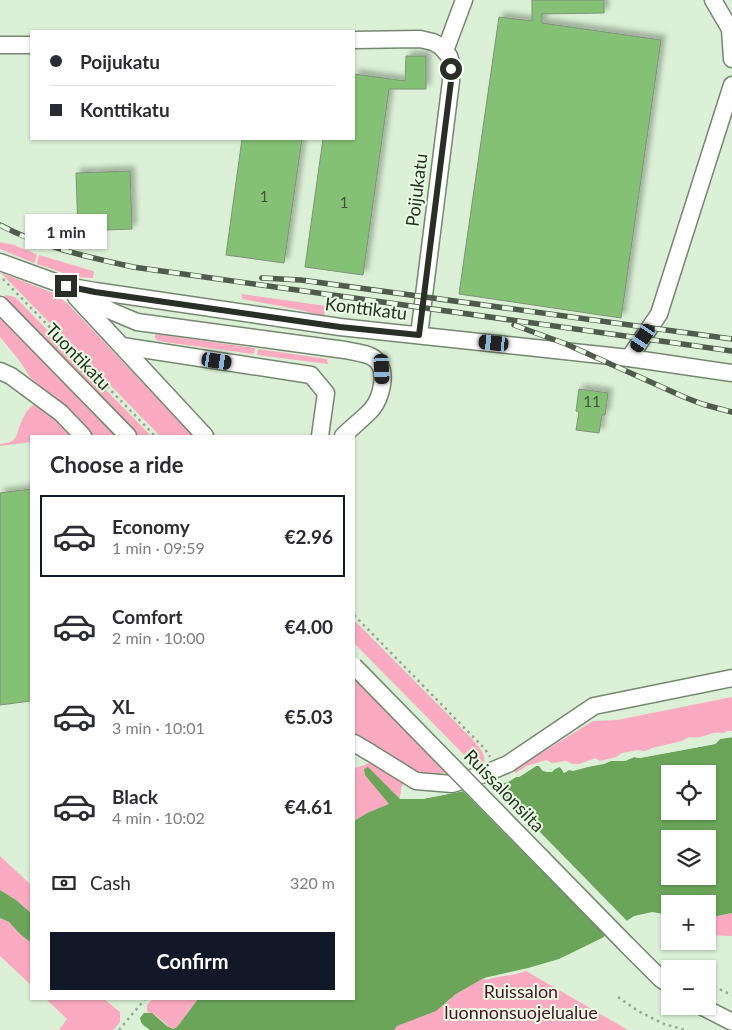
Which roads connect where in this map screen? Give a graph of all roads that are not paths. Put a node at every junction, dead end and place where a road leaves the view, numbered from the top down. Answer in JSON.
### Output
{"nodes":[{"id":1,"x":464,"y":0,"type":"edge"},
{"id":2,"x":713,"y":0,"type":"edge"},
{"id":3,"x":355,"y":40,"type":"edge"},
{"id":4,"x":0,"y":45,"type":"edge"},
{"id":5,"x":30,"y":45,"type":"edge"},
{"id":6,"x":445,"y":51,"type":"junction"},
{"id":7,"x":732,"y":59,"type":"edge"},
{"id":8,"x":732,"y":85,"type":"edge"},
{"id":9,"x":0,"y":262,"type":"edge"},
{"id":10,"x":66,"y":286,"type":"junction"},
{"id":11,"x":0,"y":306,"type":"edge"},
{"id":12,"x":419,"y":335,"type":"junction"},
{"id":13,"x":122,"y":346,"type":"junction"},
{"id":14,"x":629,"y":358,"type":"junction"},
{"id":15,"x":0,"y":371,"type":"edge"},
{"id":16,"x":732,"y":373,"type":"edge"},
{"id":17,"x":81,"y":435,"type":"edge"},
{"id":18,"x":127,"y":435,"type":"edge"},
{"id":19,"x":204,"y":435,"type":"edge"},
{"id":20,"x":320,"y":435,"type":"edge"},
{"id":21,"x":344,"y":435,"type":"edge"},
{"id":22,"x":355,"y":667,"type":"edge"},
{"id":23,"x":732,"y":678,"type":"edge"},
{"id":24,"x":355,"y":744,"type":"edge"},
{"id":25,"x":661,"y":979,"type":"edge"},
{"id":26,"x":716,"y":1014,"type":"edge"},
{"id":27,"x":732,"y":1022,"type":"edge"}],
"edges":[{"from":1,"to":6,"type":"street"},
{"from":2,"to":7,"type":"street"},
{"from":3,"to":6,"type":"street"},
{"from":4,"to":5,"type":"street"},
{"from":6,"to":12,"type":"street","name":"Poijukatu"},
{"from":8,"to":14,"type":"street"},
{"from":9,"to":10,"type":"street","name":"Konttikatu"},
{"from":10,"to":12,"type":"street","name":"Konttikatu"},
{"from":10,"to":13,"type":"street"},
{"from":10,"to":21,"type":"street"},
{"from":11,"to":18,"type":"street","name":"Tuontikatu"},
{"from":12,"to":14,"type":"street","name":"Konttikatu"},
{"from":13,"to":19,"type":"street"},
{"from":13,"to":20,"type":"street"},
{"from":14,"to":16,"type":"street","name":"Konttikatu"},
{"from":15,"to":17,"type":"street"},
{"from":22,"to":25,"type":"street","name":"Ruissalonsilta","bridge":true},
{"from":23,"to":24,"type":"street"},
{"from":26,"to":27,"type":"street"}]}
